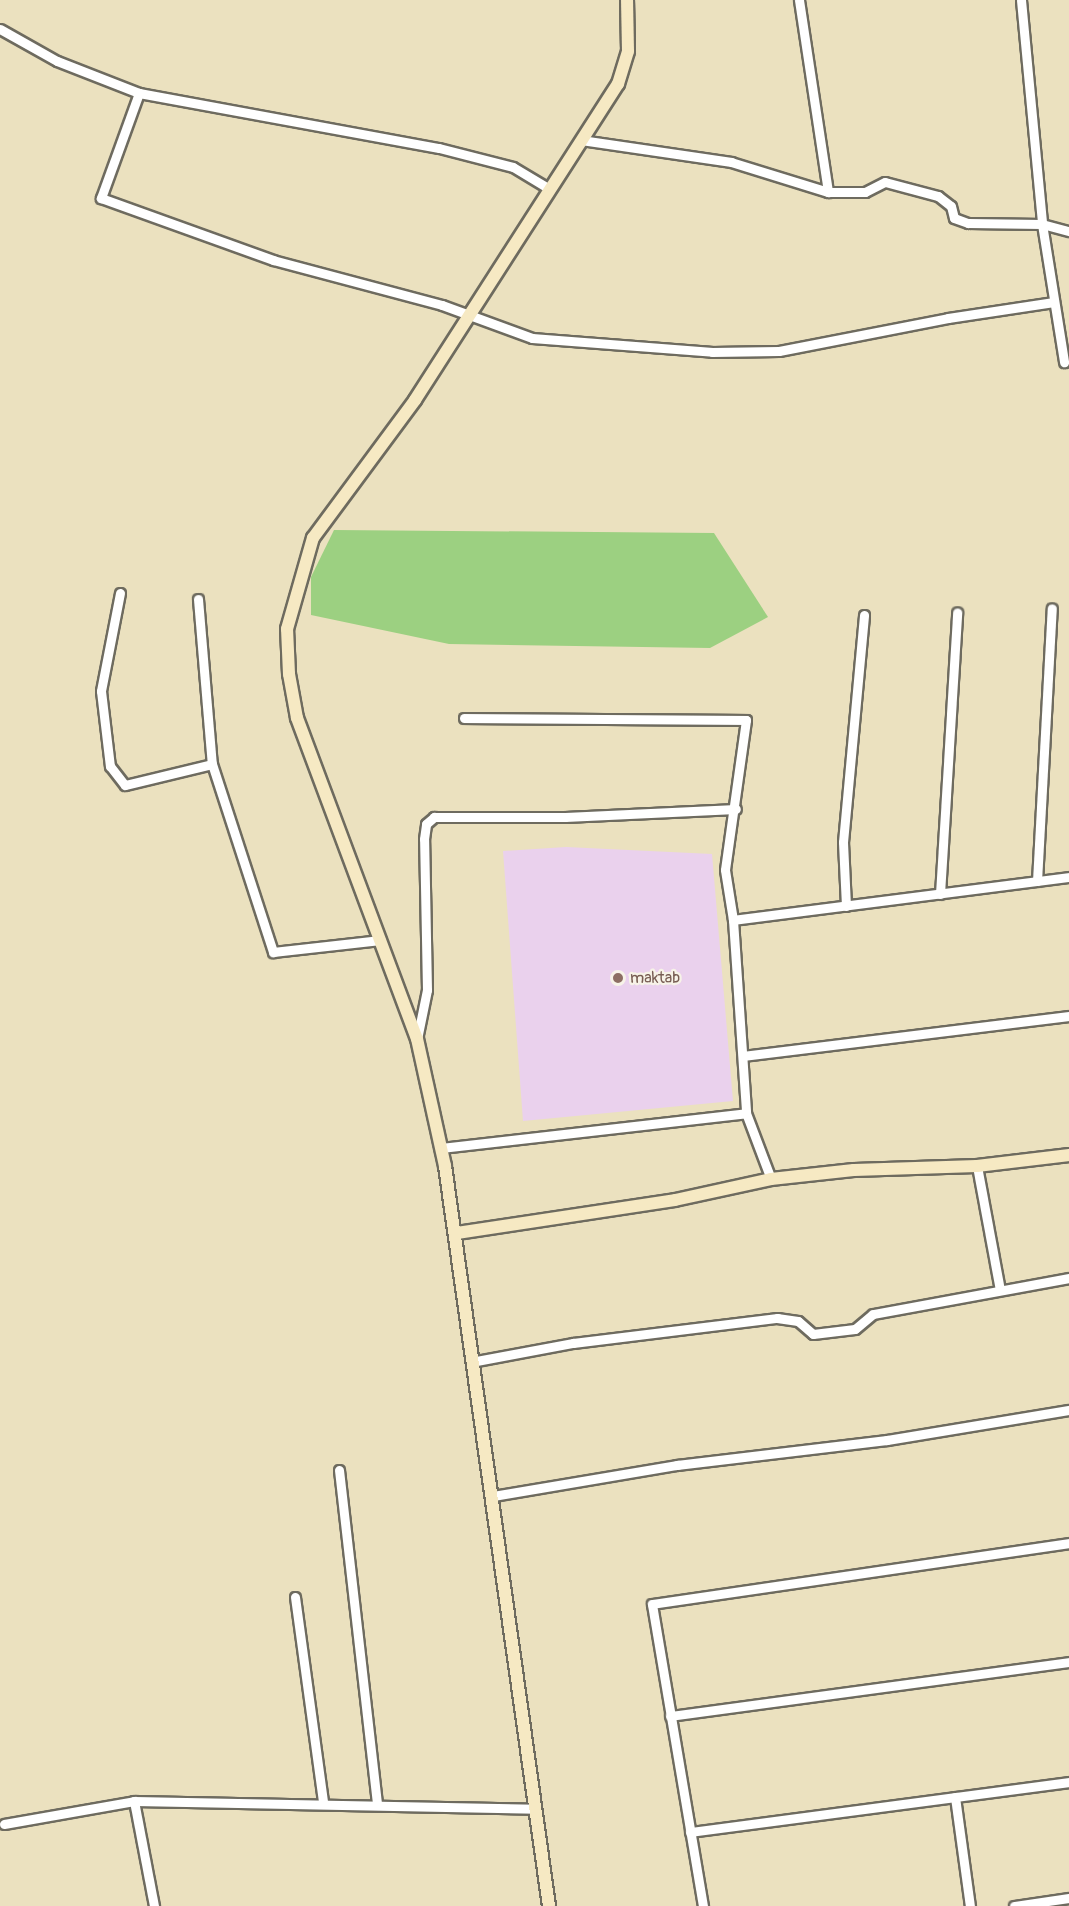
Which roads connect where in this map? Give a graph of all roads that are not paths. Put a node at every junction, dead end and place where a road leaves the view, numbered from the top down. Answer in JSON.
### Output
{"nodes":[{"id":1,"x":627,"y":0,"type":"edge"},
{"id":2,"x":799,"y":0,"type":"edge"},
{"id":3,"x":1021,"y":0,"type":"edge"},
{"id":4,"x":0,"y":29,"type":"edge"},
{"id":5,"x":139,"y":93,"type":"junction"},
{"id":6,"x":581,"y":140,"type":"junction"},
{"id":7,"x":548,"y":188,"type":"junction"},
{"id":8,"x":828,"y":192,"type":"junction"},
{"id":9,"x":1042,"y":224,"type":"junction"},
{"id":10,"x":1069,"y":231,"type":"edge"},
{"id":11,"x":1054,"y":302,"type":"junction"},
{"id":12,"x":471,"y":316,"type":"junction"},
{"id":13,"x":1064,"y":362,"type":"dead end"},
{"id":14,"x":120,"y":593,"type":"dead end"},
{"id":15,"x":198,"y":599,"type":"dead end"},
{"id":16,"x":1052,"y":608,"type":"dead end"},
{"id":17,"x":957,"y":613,"type":"dead end"},
{"id":18,"x":864,"y":615,"type":"dead end"},
{"id":19,"x":464,"y":718,"type":"dead end"},
{"id":20,"x":212,"y":764,"type":"junction"},
{"id":21,"x":736,"y":809,"type":"junction"},
{"id":22,"x":1069,"y":877,"type":"edge"},
{"id":23,"x":1037,"y":881,"type":"junction"},
{"id":24,"x":940,"y":894,"type":"junction"},
{"id":25,"x":846,"y":906,"type":"junction"},
{"id":26,"x":733,"y":920,"type":"junction"},
{"id":27,"x":380,"y":940,"type":"junction"},
{"id":28,"x":1069,"y":1016,"type":"edge"},
{"id":29,"x":417,"y":1039,"type":"junction"},
{"id":30,"x":742,"y":1056,"type":"junction"},
{"id":31,"x":746,"y":1113,"type":"junction"},
{"id":32,"x":441,"y":1148,"type":"junction"},
{"id":33,"x":1069,"y":1155,"type":"edge"},
{"id":34,"x":977,"y":1166,"type":"junction"},
{"id":35,"x":771,"y":1179,"type":"junction"},
{"id":36,"x":457,"y":1233,"type":"junction"},
{"id":37,"x":1069,"y":1278,"type":"edge"},
{"id":38,"x":1000,"y":1290,"type":"junction"},
{"id":39,"x":471,"y":1362,"type":"junction"},
{"id":40,"x":1069,"y":1410,"type":"edge"},
{"id":41,"x":339,"y":1470,"type":"dead end"},
{"id":42,"x":493,"y":1496,"type":"junction"},
{"id":43,"x":1069,"y":1543,"type":"edge"},
{"id":44,"x":296,"y":1597,"type":"dead end"},
{"id":45,"x":1069,"y":1662,"type":"edge"},
{"id":46,"x":670,"y":1716,"type":"junction"},
{"id":47,"x":1069,"y":1782,"type":"edge"},
{"id":48,"x":955,"y":1797,"type":"junction"},
{"id":49,"x":134,"y":1801,"type":"junction"},
{"id":50,"x":323,"y":1802,"type":"junction"},
{"id":51,"x":377,"y":1803,"type":"junction"},
{"id":52,"x":536,"y":1809,"type":"junction"},
{"id":53,"x":4,"y":1824,"type":"dead end"},
{"id":54,"x":690,"y":1832,"type":"junction"},
{"id":55,"x":1069,"y":1898,"type":"edge"},
{"id":56,"x":154,"y":1906,"type":"edge"},
{"id":57,"x":549,"y":1906,"type":"edge"},
{"id":58,"x":703,"y":1906,"type":"edge"},
{"id":59,"x":970,"y":1906,"type":"edge"},
{"id":60,"x":1014,"y":1906,"type":"edge"}],
"edges":[{"from":1,"to":6,"type":"street"},
{"from":2,"to":8,"type":"street"},
{"from":3,"to":9,"type":"street"},
{"from":4,"to":5,"type":"street"},
{"from":5,"to":7,"type":"street"},
{"from":5,"to":12,"type":"street"},
{"from":6,"to":7,"type":"street"},
{"from":6,"to":8,"type":"street"},
{"from":7,"to":12,"type":"street"},
{"from":8,"to":9,"type":"street"},
{"from":9,"to":10,"type":"street"},
{"from":9,"to":11,"type":"street"},
{"from":11,"to":12,"type":"street"},
{"from":11,"to":13,"type":"street"},
{"from":12,"to":27,"type":"street"},
{"from":14,"to":20,"type":"street"},
{"from":15,"to":20,"type":"street"},
{"from":16,"to":23,"type":"street"},
{"from":17,"to":24,"type":"street"},
{"from":18,"to":25,"type":"street"},
{"from":19,"to":21,"type":"street"},
{"from":20,"to":27,"type":"street"},
{"from":21,"to":26,"type":"street"},
{"from":21,"to":29,"type":"street"},
{"from":22,"to":23,"type":"street"},
{"from":23,"to":24,"type":"street"},
{"from":24,"to":25,"type":"street"},
{"from":25,"to":26,"type":"street"},
{"from":26,"to":30,"type":"street"},
{"from":27,"to":29,"type":"street"},
{"from":28,"to":30,"type":"street"},
{"from":29,"to":32,"type":"street"},
{"from":30,"to":31,"type":"street"},
{"from":31,"to":32,"type":"street"},
{"from":31,"to":35,"type":"street"},
{"from":32,"to":36,"type":"street"},
{"from":33,"to":34,"type":"street"},
{"from":34,"to":35,"type":"street"},
{"from":34,"to":38,"type":"street"},
{"from":35,"to":36,"type":"street"},
{"from":36,"to":39,"type":"street"},
{"from":37,"to":38,"type":"street"},
{"from":38,"to":39,"type":"street"},
{"from":39,"to":42,"type":"street"},
{"from":40,"to":42,"type":"street"},
{"from":41,"to":51,"type":"street"},
{"from":42,"to":52,"type":"street"},
{"from":43,"to":46,"type":"street"},
{"from":44,"to":50,"type":"street"},
{"from":45,"to":46,"type":"street"},
{"from":46,"to":54,"type":"street"},
{"from":47,"to":48,"type":"street"},
{"from":48,"to":54,"type":"street"},
{"from":48,"to":59,"type":"street"},
{"from":49,"to":50,"type":"street"},
{"from":49,"to":53,"type":"street"},
{"from":49,"to":56,"type":"street"},
{"from":50,"to":51,"type":"street"},
{"from":51,"to":52,"type":"street"},
{"from":52,"to":57,"type":"street"},
{"from":54,"to":58,"type":"street"},
{"from":55,"to":60,"type":"street"}]}
